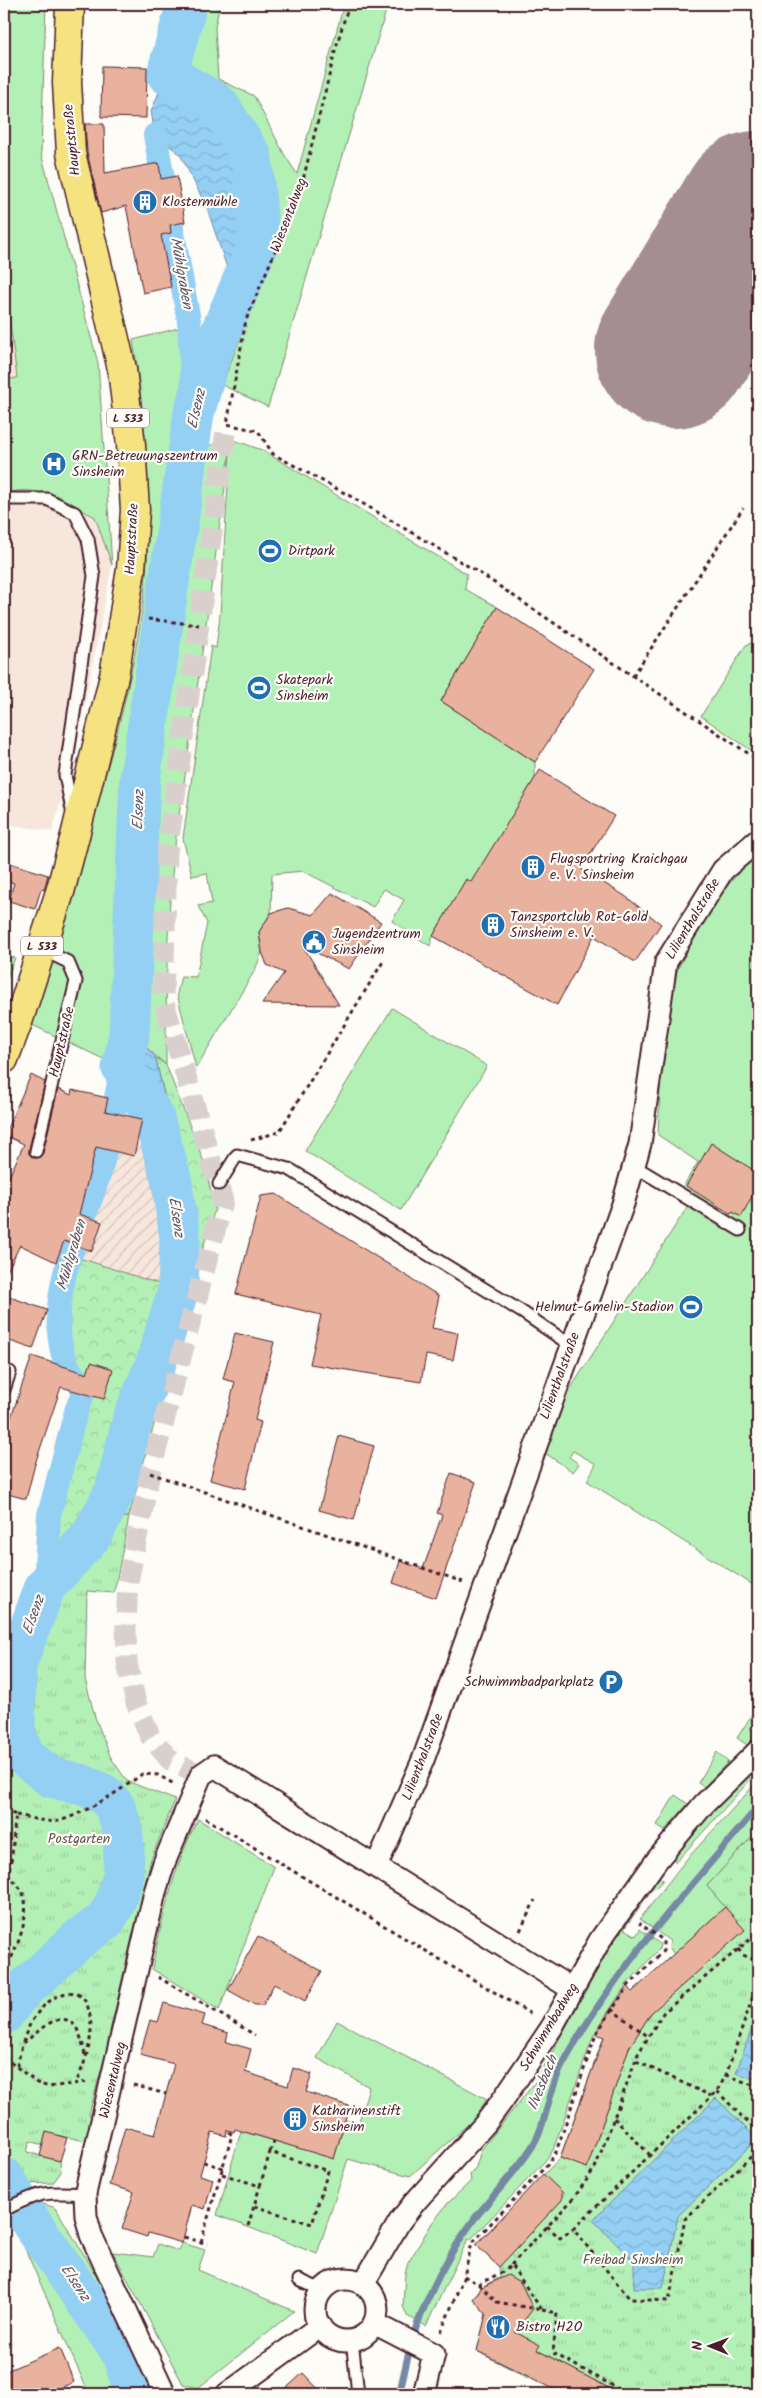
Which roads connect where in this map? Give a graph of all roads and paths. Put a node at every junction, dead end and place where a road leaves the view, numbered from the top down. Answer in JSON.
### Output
{"nodes":[{"id":1,"x":70,"y":4,"type":"edge"},
{"id":2,"x":349,"y":4,"type":"edge"},
{"id":3,"x":4,"y":499,"type":"edge"},
{"id":4,"x":743,"y":508,"type":"dead end"},
{"id":5,"x":146,"y":619,"type":"dead end"},
{"id":6,"x":199,"y":625,"type":"dead end"},
{"id":7,"x":633,"y":676,"type":"junction"},
{"id":8,"x":758,"y":760,"type":"edge"},
{"id":9,"x":76,"y":832,"type":"junction"},
{"id":10,"x":758,"y":840,"type":"edge"},
{"id":11,"x":41,"y":949,"type":"junction"},
{"id":12,"x":384,"y":960,"type":"dead end"},
{"id":13,"x":4,"y":1059,"type":"edge"},
{"id":14,"x":36,"y":1151,"type":"dead end"},
{"id":15,"x":237,"y":1155,"type":"junction"},
{"id":16,"x":634,"y":1166,"type":"junction"},
{"id":17,"x":219,"y":1184,"type":"dead end"},
{"id":18,"x":740,"y":1230,"type":"dead end"},
{"id":19,"x":572,"y":1346,"type":"junction"},
{"id":20,"x":10,"y":1372,"type":"dead end"},
{"id":21,"x":4,"y":1390,"type":"edge"},
{"id":22,"x":150,"y":1473,"type":"dead end"},
{"id":23,"x":483,"y":1589,"type":"junction"},
{"id":24,"x":758,"y":1751,"type":"edge"},
{"id":25,"x":188,"y":1808,"type":"junction"},
{"id":26,"x":4,"y":1810,"type":"edge"},
{"id":27,"x":16,"y":1815,"type":"junction"},
{"id":28,"x":376,"y":1867,"type":"junction"},
{"id":29,"x":7,"y":1874,"type":"junction"},
{"id":30,"x":4,"y":1880,"type":"edge"},
{"id":31,"x":535,"y":1900,"type":"dead end"},
{"id":32,"x":639,"y":1923,"type":"dead end"},
{"id":33,"x":755,"y":1935,"type":"dead end"},
{"id":34,"x":738,"y":1949,"type":"junction"},
{"id":35,"x":510,"y":1950,"type":"junction"},
{"id":36,"x":758,"y":1961,"type":"edge"},
{"id":37,"x":4,"y":1972,"type":"edge"},
{"id":38,"x":157,"y":1976,"type":"dead end"},
{"id":39,"x":758,"y":1982,"type":"edge"},
{"id":40,"x":572,"y":1989,"type":"junction"},
{"id":41,"x":611,"y":2009,"type":"junction"},
{"id":42,"x":540,"y":2020,"type":"dead end"},
{"id":43,"x":255,"y":2034,"type":"dead end"},
{"id":44,"x":649,"y":2037,"type":"junction"},
{"id":45,"x":23,"y":2043,"type":"junction"},
{"id":46,"x":4,"y":2057,"type":"edge"},
{"id":47,"x":86,"y":2057,"type":"junction"},
{"id":48,"x":636,"y":2061,"type":"junction"},
{"id":49,"x":17,"y":2066,"type":"junction"},
{"id":50,"x":726,"y":2076,"type":"junction"},
{"id":51,"x":113,"y":2080,"type":"junction"},
{"id":52,"x":76,"y":2083,"type":"junction"},
{"id":53,"x":758,"y":2087,"type":"edge"},
{"id":54,"x":717,"y":2091,"type":"junction"},
{"id":55,"x":166,"y":2094,"type":"dead end"},
{"id":56,"x":711,"y":2096,"type":"junction"},
{"id":57,"x":614,"y":2118,"type":"junction"},
{"id":58,"x":227,"y":2130,"type":"dead end"},
{"id":59,"x":758,"y":2133,"type":"edge"},
{"id":60,"x":274,"y":2140,"type":"dead end"},
{"id":61,"x":758,"y":2150,"type":"edge"},
{"id":62,"x":270,"y":2152,"type":"junction"},
{"id":63,"x":650,"y":2155,"type":"junction"},
{"id":64,"x":204,"y":2162,"type":"dead end"},
{"id":65,"x":223,"y":2168,"type":"junction"},
{"id":66,"x":222,"y":2174,"type":"junction"},
{"id":67,"x":260,"y":2186,"type":"junction"},
{"id":68,"x":85,"y":2194,"type":"junction"},
{"id":69,"x":254,"y":2206,"type":"junction"},
{"id":70,"x":4,"y":2210,"type":"edge"},
{"id":71,"x":248,"y":2226,"type":"dead end"},
{"id":72,"x":547,"y":2226,"type":"junction"},
{"id":73,"x":573,"y":2229,"type":"junction"},
{"id":74,"x":184,"y":2236,"type":"dead end"},
{"id":75,"x":202,"y":2242,"type":"junction"},
{"id":76,"x":208,"y":2244,"type":"dead end"},
{"id":77,"x":512,"y":2265,"type":"junction"},
{"id":78,"x":464,"y":2276,"type":"junction"},
{"id":79,"x":299,"y":2280,"type":"dead end"},
{"id":80,"x":363,"y":2284,"type":"junction"},
{"id":81,"x":478,"y":2284,"type":"junction"},
{"id":82,"x":322,"y":2290,"type":"junction"},
{"id":83,"x":542,"y":2310,"type":"junction"},
{"id":84,"x":374,"y":2323,"type":"junction"},
{"id":85,"x":320,"y":2326,"type":"junction"},
{"id":86,"x":352,"y":2340,"type":"junction"},
{"id":87,"x":432,"y":2344,"type":"junction"},
{"id":88,"x":165,"y":2394,"type":"edge"},
{"id":89,"x":227,"y":2394,"type":"edge"},
{"id":90,"x":358,"y":2394,"type":"edge"},
{"id":91,"x":424,"y":2394,"type":"edge"},
{"id":92,"x":628,"y":2394,"type":"edge"}],
"edges":[{"from":1,"to":9,"type":"main road","name":"Hauptstraße","number":"L 533"},
{"from":2,"to":7,"type":"path","name":"Wiesentalweg"},
{"from":3,"to":9,"type":"lane"},
{"from":4,"to":7,"type":"path"},
{"from":5,"to":6,"type":"path"},
{"from":7,"to":8,"type":"path"},
{"from":9,"to":11,"type":"main road","name":"Hauptstraße","number":"L 533"},
{"from":10,"to":16,"type":"street","name":"Lilienthalstraße"},
{"from":11,"to":13,"type":"main road","name":"Hauptstraße","number":"L 533"},
{"from":11,"to":14,"type":"lane","name":"Hauptstraße"},
{"from":12,"to":15,"type":"path"},
{"from":15,"to":17,"type":"lane"},
{"from":15,"to":19,"type":"lane"},
{"from":16,"to":18,"type":"lane"},
{"from":16,"to":19,"type":"street","name":"Lilienthalstraße"},
{"from":19,"to":23,"type":"street","name":"Lilienthalstraße"},
{"from":20,"to":21,"type":"lane"},
{"from":22,"to":23,"type":"path"},
{"from":23,"to":28,"type":"street","name":"Lilienthalstraße"},
{"from":24,"to":40,"type":"street","name":"Schwimmbadweg"},
{"from":25,"to":27,"type":"path"},
{"from":25,"to":28,"type":"street","name":"Wiesentalweg"},
{"from":25,"to":42,"type":"path"},
{"from":25,"to":51,"type":"street","name":"Wiesentalweg"},
{"from":26,"to":27,"type":"path"},
{"from":27,"to":29,"type":"path"},
{"from":28,"to":35,"type":"street"},
{"from":29,"to":30,"type":"path"},
{"from":29,"to":37,"type":"path"},
{"from":31,"to":35,"type":"path"},
{"from":32,"to":41,"type":"path"},
{"from":33,"to":34,"type":"path"},
{"from":34,"to":36,"type":"path"},
{"from":34,"to":44,"type":"path"},
{"from":35,"to":40,"type":"street"},
{"from":38,"to":43,"type":"path"},
{"from":39,"to":50,"type":"path"},
{"from":40,"to":80,"type":"street","name":"Schwimmbadweg"},
{"from":41,"to":44,"type":"path"},
{"from":41,"to":78,"type":"path"},
{"from":44,"to":48,"type":"path"},
{"from":45,"to":47,"type":"path"},
{"from":45,"to":47,"type":"path"},
{"from":45,"to":49,"type":"path"},
{"from":46,"to":49,"type":"path"},
{"from":47,"to":52,"type":"path"},
{"from":48,"to":56,"type":"path"},
{"from":48,"to":57,"type":"path"},
{"from":49,"to":52,"type":"path"},
{"from":50,"to":53,"type":"path"},
{"from":50,"to":54,"type":"path"},
{"from":51,"to":52,"type":"path"},
{"from":51,"to":55,"type":"path"},
{"from":51,"to":68,"type":"street","name":"Wiesentalweg"},
{"from":54,"to":56,"type":"path"},
{"from":54,"to":59,"type":"path"},
{"from":56,"to":63,"type":"path"},
{"from":57,"to":63,"type":"path"},
{"from":57,"to":72,"type":"path"},
{"from":58,"to":65,"type":"path"},
{"from":60,"to":62,"type":"path"},
{"from":61,"to":73,"type":"path"},
{"from":62,"to":67,"type":"path"},
{"from":62,"to":69,"type":"path"},
{"from":63,"to":73,"type":"path"},
{"from":64,"to":65,"type":"path"},
{"from":65,"to":66,"type":"path"},
{"from":66,"to":67,"type":"path"},
{"from":66,"to":75,"type":"path"},
{"from":67,"to":69,"type":"path"},
{"from":68,"to":70,"type":"lane"},
{"from":68,"to":88,"type":"street","name":"Wiesentalweg"},
{"from":69,"to":71,"type":"path"},
{"from":72,"to":73,"type":"path"},
{"from":72,"to":77,"type":"path"},
{"from":74,"to":75,"type":"path"},
{"from":75,"to":76,"type":"path"},
{"from":77,"to":81,"type":"path"},
{"from":77,"to":83,"type":"path"},
{"from":78,"to":81,"type":"path"},
{"from":78,"to":87,"type":"path"},
{"from":79,"to":82,"type":"lane"},
{"from":80,"to":82,"type":"street"},
{"from":80,"to":84,"type":"street"},
{"from":81,"to":83,"type":"path"},
{"from":82,"to":85,"type":"street"},
{"from":83,"to":92,"type":"path"},
{"from":84,"to":86,"type":"street"},
{"from":84,"to":87,"type":"street"},
{"from":85,"to":86,"type":"street"},
{"from":85,"to":89,"type":"street"},
{"from":86,"to":90,"type":"lane"},
{"from":87,"to":91,"type":"street"}]}
